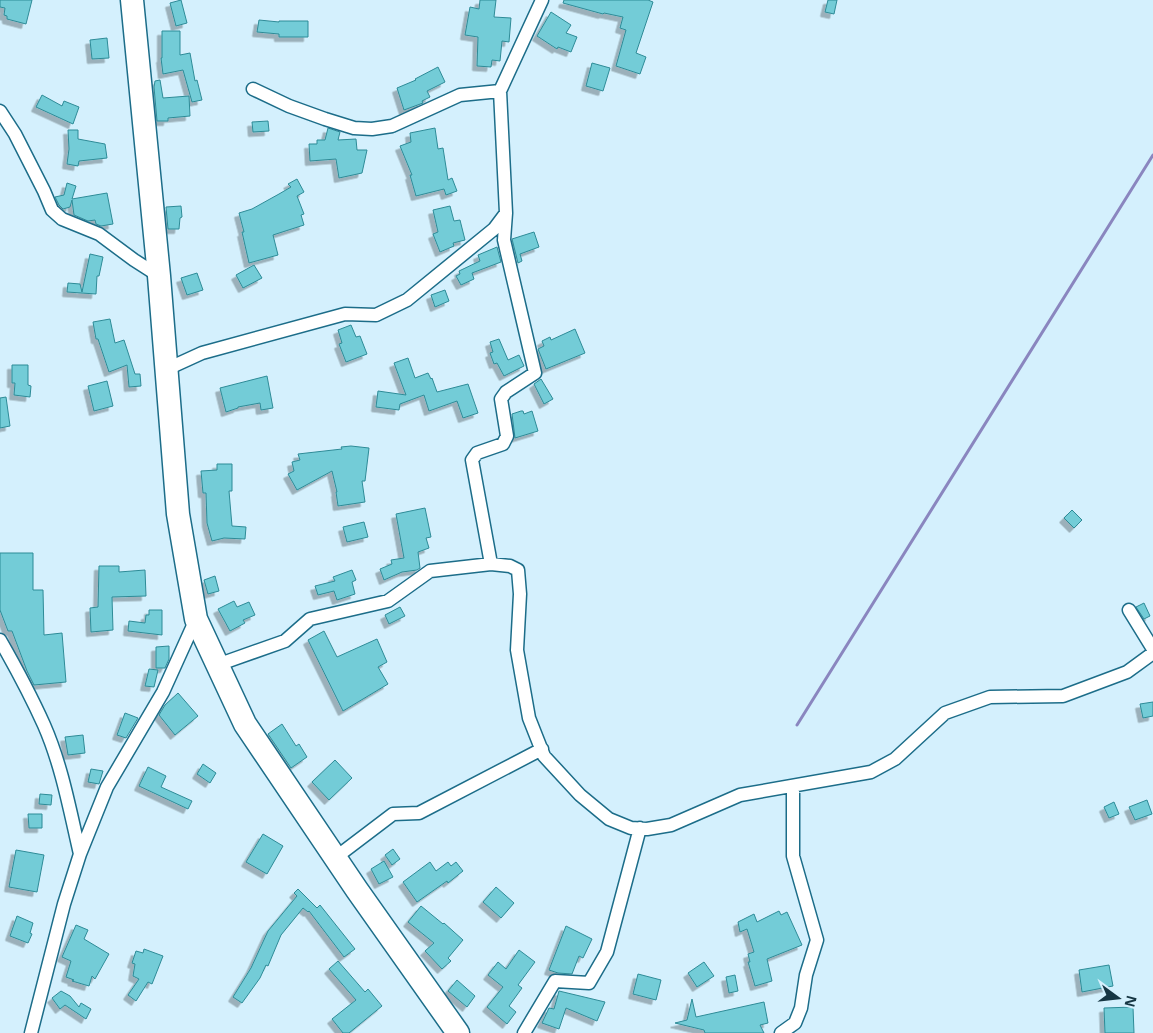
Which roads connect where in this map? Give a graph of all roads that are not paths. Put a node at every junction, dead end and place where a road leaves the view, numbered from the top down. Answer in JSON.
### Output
{"nodes":[{"id":1,"x":132,"y":0,"type":"edge"},
{"id":2,"x":542,"y":0,"type":"edge"},
{"id":3,"x":253,"y":89,"type":"dead end"},
{"id":4,"x":500,"y":91,"type":"junction"},
{"id":5,"x":0,"y":111,"type":"edge"},
{"id":6,"x":506,"y":213,"type":"junction"},
{"id":7,"x":159,"y":276,"type":"junction"},
{"id":8,"x":167,"y":369,"type":"junction"},
{"id":9,"x":490,"y":564,"type":"junction"},
{"id":10,"x":1128,"y":610,"type":"dead end"},
{"id":11,"x":196,"y":619,"type":"junction"},
{"id":12,"x":0,"y":640,"type":"edge"},
{"id":13,"x":1153,"y":651,"type":"edge"},
{"id":14,"x":217,"y":665,"type":"junction"},
{"id":15,"x":542,"y":749,"type":"junction"},
{"id":16,"x":793,"y":786,"type":"junction"},
{"id":17,"x":640,"y":828,"type":"junction"},
{"id":18,"x":80,"y":854,"type":"junction"},
{"id":19,"x":335,"y":858,"type":"junction"},
{"id":20,"x":31,"y":1033,"type":"edge"},
{"id":21,"x":458,"y":1033,"type":"edge"},
{"id":22,"x":524,"y":1033,"type":"edge"},
{"id":23,"x":782,"y":1033,"type":"edge"}],
"edges":[{"from":1,"to":7,"type":"highway"},
{"from":2,"to":4,"type":"street"},
{"from":3,"to":4,"type":"street"},
{"from":4,"to":6,"type":"street"},
{"from":5,"to":7,"type":"street"},
{"from":6,"to":8,"type":"street"},
{"from":6,"to":9,"type":"street"},
{"from":7,"to":8,"type":"highway"},
{"from":8,"to":11,"type":"highway"},
{"from":9,"to":14,"type":"street"},
{"from":9,"to":15,"type":"street"},
{"from":10,"to":13,"type":"street"},
{"from":11,"to":14,"type":"highway"},
{"from":11,"to":18,"type":"street"},
{"from":12,"to":18,"type":"street"},
{"from":13,"to":16,"type":"street"},
{"from":14,"to":19,"type":"highway"},
{"from":15,"to":17,"type":"street"},
{"from":15,"to":19,"type":"street"},
{"from":16,"to":17,"type":"street"},
{"from":16,"to":23,"type":"street"},
{"from":17,"to":22,"type":"street"},
{"from":18,"to":20,"type":"street"},
{"from":19,"to":21,"type":"highway"}]}
